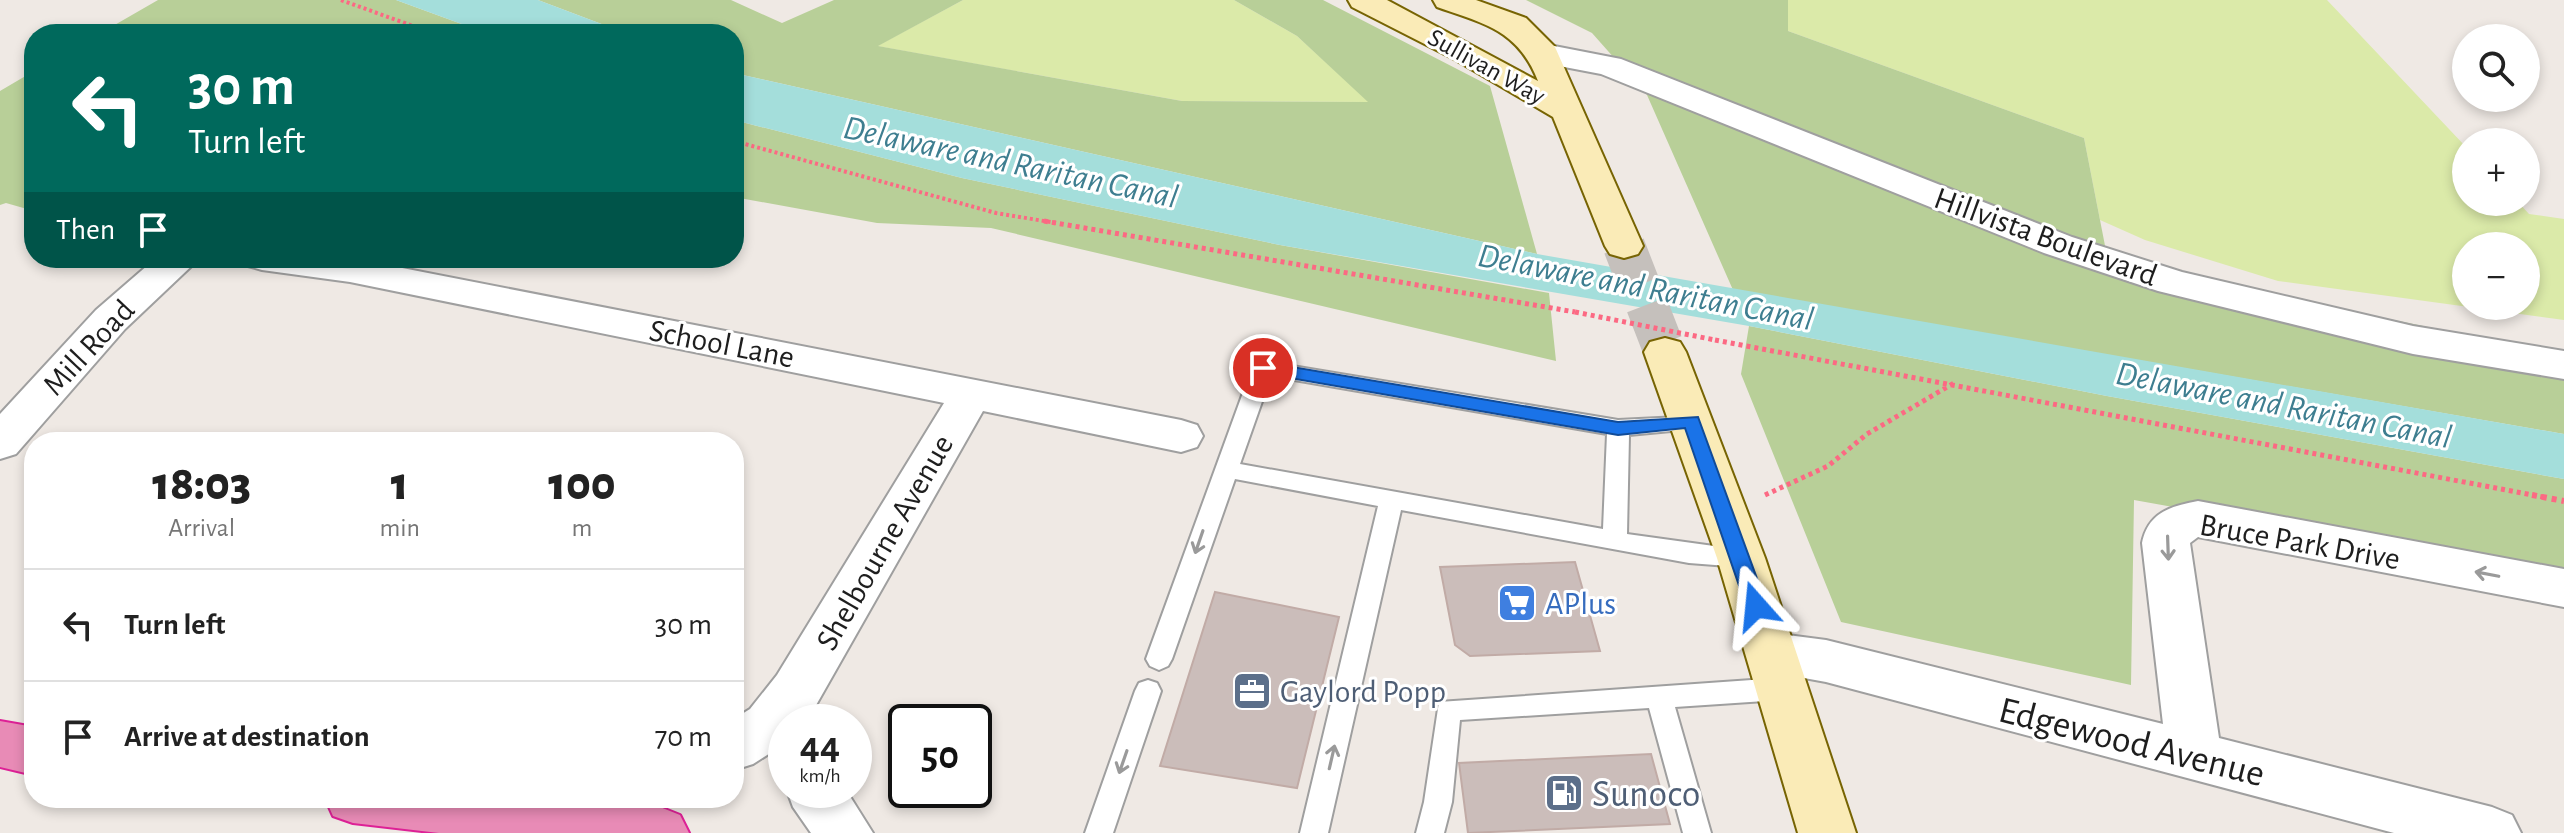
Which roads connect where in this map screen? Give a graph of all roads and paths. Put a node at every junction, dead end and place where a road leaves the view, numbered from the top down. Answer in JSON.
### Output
{"nodes":[{"id":1,"x":341,"y":0,"type":"edge"},
{"id":2,"x":1363,"y":0,"type":"edge"},
{"id":3,"x":1381,"y":0,"type":"edge"},
{"id":4,"x":1448,"y":0,"type":"edge"},
{"id":5,"x":407,"y":24,"type":"edge"},
{"id":6,"x":1544,"y":54,"type":"junction"},
{"id":7,"x":1567,"y":111,"type":"junction"},
{"id":8,"x":744,"y":144,"type":"edge"},
{"id":9,"x":1624,"y":246,"type":"tunnel mouth"},
{"id":10,"x":167,"y":268,"type":"edge"},
{"id":11,"x":335,"y":268,"type":"edge"},
{"id":12,"x":1665,"y":352,"type":"tunnel mouth"},
{"id":13,"x":2564,"y":365,"type":"edge"},
{"id":14,"x":1954,"y":383,"type":"junction"},
{"id":15,"x":973,"y":392,"type":"junction"},
{"id":16,"x":1692,"y":421,"type":"junction"},
{"id":17,"x":1618,"y":428,"type":"junction"},
{"id":18,"x":1181,"y":436,"type":"dead end"},
{"id":19,"x":0,"y":443,"type":"edge"},
{"id":20,"x":1225,"y":469,"type":"junction"},
{"id":21,"x":1760,"y":497,"type":"dead end"},
{"id":22,"x":1392,"y":498,"type":"junction"},
{"id":23,"x":2564,"y":501,"type":"edge"},
{"id":24,"x":1615,"y":540,"type":"junction"},
{"id":25,"x":1741,"y":558,"type":"junction"},
{"id":26,"x":2564,"y":588,"type":"edge"},
{"id":27,"x":1159,"y":659,"type":"dead end"},
{"id":28,"x":1777,"y":672,"type":"junction"},
{"id":29,"x":1148,"y":691,"type":"dead end"},
{"id":30,"x":1659,"y":697,"type":"junction"},
{"id":31,"x":794,"y":704,"type":"edge"},
{"id":32,"x":768,"y":726,"type":"edge"},
{"id":33,"x":744,"y":741,"type":"edge"},
{"id":34,"x":0,"y":744,"type":"edge"},
{"id":35,"x":24,"y":749,"type":"edge"},
{"id":36,"x":2194,"y":757,"type":"junction"},
{"id":37,"x":406,"y":808,"type":"edge"},
{"id":38,"x":606,"y":808,"type":"edge"},
{"id":39,"x":826,"y":808,"type":"edge"},
{"id":40,"x":475,"y":821,"type":"edge"},
{"id":41,"x":561,"y":822,"type":"junction"},
{"id":42,"x":660,"y":833,"type":"edge"},
{"id":43,"x":844,"y":833,"type":"edge"},
{"id":44,"x":1099,"y":833,"type":"edge"},
{"id":45,"x":1314,"y":833,"type":"edge"},
{"id":46,"x":1430,"y":833,"type":"edge"},
{"id":47,"x":1697,"y":833,"type":"edge"},
{"id":48,"x":1827,"y":833,"type":"edge"},
{"id":49,"x":2492,"y":833,"type":"edge"}],
"edges":[{"from":1,"to":5,"type":"path"},
{"from":2,"to":7,"type":"main road","name":"Sullivan Way"},
{"from":3,"to":6,"type":"main road"},
{"from":4,"to":6,"type":"main road","name":"Sullivan Way"},
{"from":6,"to":7,"type":"main road","name":"Sullivan Way"},
{"from":6,"to":13,"type":"street","name":"Hillvista Boulevard"},
{"from":7,"to":9,"type":"main road","name":"Sullivan Way"},
{"from":8,"to":14,"type":"path","bridge":true},
{"from":10,"to":19,"type":"street","name":"Mill Road"},
{"from":11,"to":15,"type":"street","name":"School Lane"},
{"from":12,"to":16,"type":"main road"},
{"from":14,"to":21,"type":"path"},
{"from":14,"to":23,"type":"path"},
{"from":15,"to":18,"type":"street","name":"School Lane"},
{"from":15,"to":31,"type":"street","name":"Shelbourne Avenue"},
{"from":16,"to":17,"type":"lane"},
{"from":16,"to":25,"type":"main road"},
{"from":17,"to":20,"type":"lane"},
{"from":17,"to":24,"type":"lane"},
{"from":20,"to":22,"type":"lane"},
{"from":20,"to":27,"type":"lane","one_way":true},
{"from":22,"to":24,"type":"lane"},
{"from":45,"to":22,"type":"lane","one_way":true},
{"from":24,"to":25,"type":"lane"},
{"from":25,"to":28,"type":"main road"},
{"from":26,"to":36,"type":"street","name":"Bruce Park Drive","one_way":true},
{"from":28,"to":30,"type":"lane"},
{"from":28,"to":36,"type":"street","name":"Edgewood Avenue"},
{"from":28,"to":48,"type":"main road"},
{"from":29,"to":44,"type":"lane","one_way":true},
{"from":30,"to":46,"type":"lane"},
{"from":30,"to":47,"type":"lane"},
{"from":32,"to":33,"type":"street","name":"Shelbourne Avenue"},
{"from":34,"to":35,"type":"highway"},
{"from":36,"to":49,"type":"street","name":"Edgewood Avenue"},
{"from":37,"to":40,"type":"highway"},
{"from":38,"to":41,"type":"street"},
{"from":39,"to":43,"type":"street"},
{"from":40,"to":41,"type":"highway"},
{"from":41,"to":42,"type":"highway"}]}
